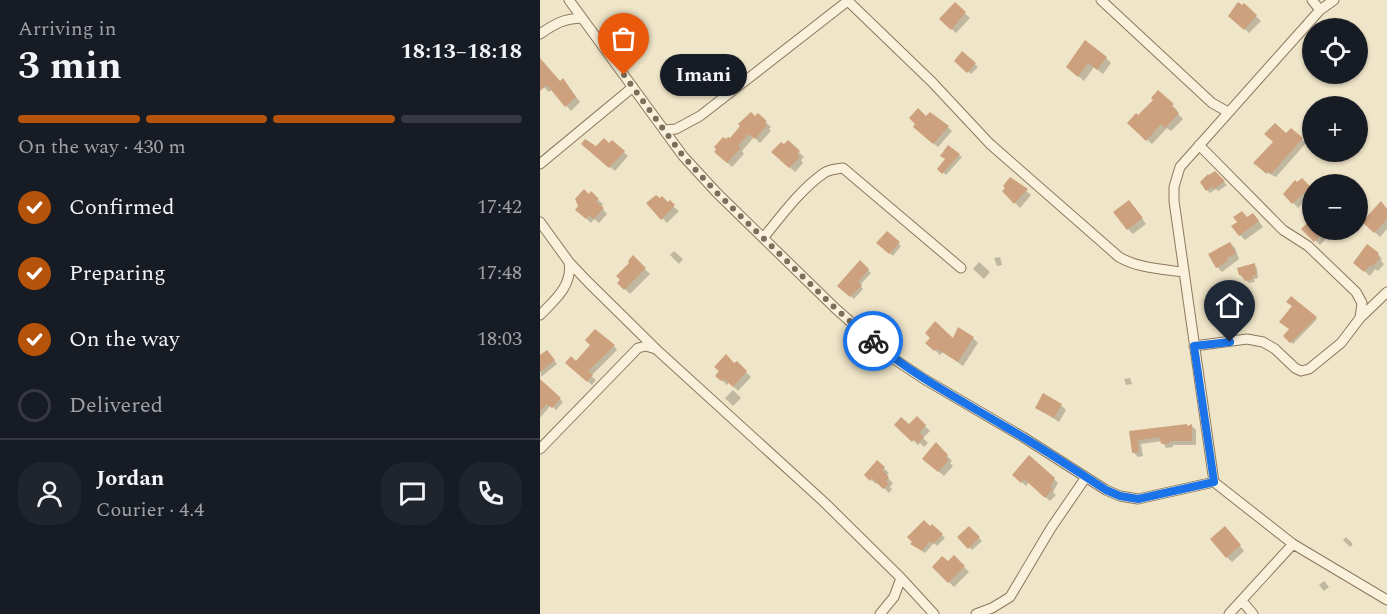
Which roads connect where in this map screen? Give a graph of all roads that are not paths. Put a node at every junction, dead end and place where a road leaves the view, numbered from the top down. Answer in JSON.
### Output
{"nodes":[{"id":1,"x":569,"y":0,"type":"edge"},
{"id":2,"x":1101,"y":0,"type":"edge"},
{"id":3,"x":1312,"y":0,"type":"edge"},
{"id":4,"x":1334,"y":0,"type":"edge"},
{"id":5,"x":848,"y":1,"type":"edge"},
{"id":6,"x":1320,"y":10,"type":"junction"},
{"id":7,"x":582,"y":18,"type":"junction"},
{"id":8,"x":540,"y":34,"type":"edge"},
{"id":9,"x":633,"y":87,"type":"junction"},
{"id":10,"x":1228,"y":112,"type":"junction"},
{"id":11,"x":665,"y":130,"type":"junction"},
{"id":12,"x":1199,"y":145,"type":"junction"},
{"id":13,"x":540,"y":164,"type":"edge"},
{"id":14,"x":540,"y":222,"type":"edge"},
{"id":15,"x":764,"y":237,"type":"junction"},
{"id":16,"x":569,"y":262,"type":"junction"},
{"id":17,"x":961,"y":268,"type":"dead end"},
{"id":18,"x":1183,"y":272,"type":"junction"},
{"id":19,"x":568,"y":282,"type":"junction"},
{"id":20,"x":589,"y":283,"type":"junction"},
{"id":21,"x":1387,"y":292,"type":"edge"},
{"id":22,"x":540,"y":315,"type":"edge"},
{"id":23,"x":1359,"y":318,"type":"junction"},
{"id":24,"x":640,"y":333,"type":"junction"},
{"id":25,"x":1194,"y":346,"type":"junction"},
{"id":26,"x":638,"y":348,"type":"junction"},
{"id":27,"x":656,"y":349,"type":"junction"},
{"id":28,"x":540,"y":449,"type":"edge"},
{"id":29,"x":1086,"y":477,"type":"junction"},
{"id":30,"x":1214,"y":482,"type":"junction"},
{"id":31,"x":1293,"y":544,"type":"junction"},
{"id":32,"x":901,"y":578,"type":"junction"},
{"id":33,"x":1387,"y":600,"type":"edge"},
{"id":34,"x":1242,"y":602,"type":"junction"},
{"id":35,"x":880,"y":614,"type":"edge"},
{"id":36,"x":934,"y":614,"type":"edge"},
{"id":37,"x":976,"y":614,"type":"edge"},
{"id":38,"x":1229,"y":614,"type":"edge"},
{"id":39,"x":1253,"y":614,"type":"edge"}],
"edges":[{"from":1,"to":7,"type":"street"},
{"from":2,"to":10,"type":"street"},
{"from":3,"to":6,"type":"street"},
{"from":4,"to":6,"type":"street"},
{"from":5,"to":11,"type":"street"},
{"from":5,"to":18,"type":"street"},
{"from":6,"to":10,"type":"street"},
{"from":7,"to":8,"type":"street"},
{"from":7,"to":9,"type":"street"},
{"from":9,"to":11,"type":"street"},
{"from":9,"to":13,"type":"street"},
{"from":10,"to":12,"type":"street"},
{"from":11,"to":15,"type":"street"},
{"from":12,"to":18,"type":"street"},
{"from":12,"to":23,"type":"street"},
{"from":14,"to":16,"type":"street"},
{"from":15,"to":17,"type":"street"},
{"from":15,"to":29,"type":"street"},
{"from":16,"to":19,"type":"street"},
{"from":16,"to":20,"type":"street"},
{"from":18,"to":25,"type":"street"},
{"from":19,"to":20,"type":"street"},
{"from":19,"to":22,"type":"street"},
{"from":20,"to":24,"type":"street"},
{"from":21,"to":23,"type":"street"},
{"from":23,"to":25,"type":"street"},
{"from":24,"to":26,"type":"street"},
{"from":24,"to":27,"type":"street"},
{"from":25,"to":30,"type":"street"},
{"from":26,"to":27,"type":"street"},
{"from":26,"to":28,"type":"street"},
{"from":27,"to":32,"type":"street"},
{"from":29,"to":30,"type":"street"},
{"from":29,"to":37,"type":"street"},
{"from":30,"to":31,"type":"street"},
{"from":31,"to":33,"type":"street"},
{"from":31,"to":34,"type":"street"},
{"from":32,"to":35,"type":"street"},
{"from":32,"to":36,"type":"street"},
{"from":34,"to":38,"type":"street"},
{"from":34,"to":39,"type":"street"}]}
